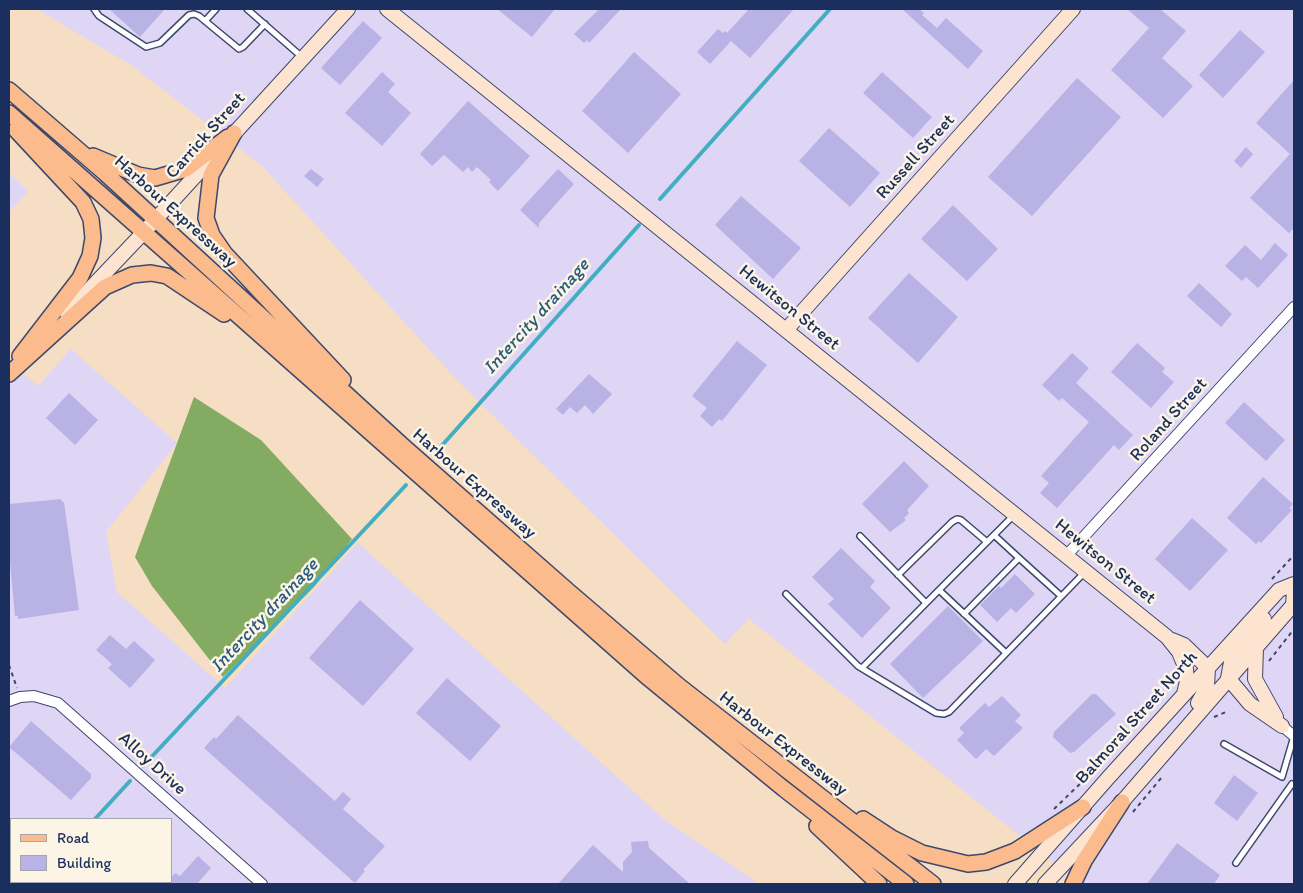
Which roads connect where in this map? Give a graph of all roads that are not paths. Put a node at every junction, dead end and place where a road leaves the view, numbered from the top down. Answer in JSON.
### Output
{"nodes":[{"id":1,"x":94,"y":9,"type":"edge"},
{"id":2,"x":216,"y":9,"type":"edge"},
{"id":3,"x":247,"y":9,"type":"edge"},
{"id":4,"x":348,"y":9,"type":"edge"},
{"id":5,"x":387,"y":9,"type":"edge"},
{"id":6,"x":1073,"y":9,"type":"edge"},
{"id":7,"x":205,"y":21,"type":"junction"},
{"id":8,"x":265,"y":24,"type":"junction"},
{"id":9,"x":302,"y":58,"type":"junction"},
{"id":10,"x":9,"y":90,"type":"edge"},
{"id":11,"x":9,"y":113,"type":"edge"},
{"id":12,"x":9,"y":121,"type":"edge"},
{"id":13,"x":234,"y":133,"type":"junction"},
{"id":14,"x":76,"y":148,"type":"junction"},
{"id":15,"x":156,"y":220,"type":"junction"},
{"id":16,"x":144,"y":232,"type":"junction"},
{"id":17,"x":1294,"y":307,"type":"edge"},
{"id":18,"x":786,"y":330,"type":"junction"},
{"id":19,"x":292,"y":363,"type":"junction"},
{"id":20,"x":9,"y":374,"type":"edge"},
{"id":21,"x":392,"y":436,"type":"junction"},
{"id":22,"x":1015,"y":514,"type":"junction"},
{"id":23,"x":994,"y":535,"type":"junction"},
{"id":24,"x":860,"y":536,"type":"dead end"},
{"id":25,"x":987,"y":542,"type":"junction"},
{"id":26,"x":1067,"y":555,"type":"junction"},
{"id":27,"x":1019,"y":558,"type":"junction"},
{"id":28,"x":1086,"y":571,"type":"junction"},
{"id":29,"x":898,"y":575,"type":"junction"},
{"id":30,"x":1294,"y":585,"type":"edge"},
{"id":31,"x":939,"y":590,"type":"junction"},
{"id":32,"x":1294,"y":591,"type":"edge"},
{"id":33,"x":786,"y":594,"type":"dead end"},
{"id":34,"x":1062,"y":596,"type":"junction"},
{"id":35,"x":926,"y":603,"type":"junction"},
{"id":36,"x":964,"y":614,"type":"junction"},
{"id":37,"x":1167,"y":637,"type":"junction"},
{"id":38,"x":1256,"y":647,"type":"junction"},
{"id":39,"x":1006,"y":653,"type":"junction"},
{"id":40,"x":862,"y":668,"type":"junction"},
{"id":41,"x":1208,"y":668,"type":"junction"},
{"id":42,"x":1228,"y":678,"type":"junction"},
{"id":43,"x":1184,"y":694,"type":"junction"},
{"id":44,"x":9,"y":701,"type":"edge"},
{"id":45,"x":1282,"y":726,"type":"junction"},
{"id":46,"x":1294,"y":736,"type":"edge"},
{"id":47,"x":1224,"y":744,"type":"dead end"},
{"id":48,"x":744,"y":756,"type":"junction"},
{"id":49,"x":781,"y":766,"type":"junction"},
{"id":50,"x":1148,"y":771,"type":"junction"},
{"id":51,"x":1282,"y":777,"type":"junction"},
{"id":52,"x":1293,"y":785,"type":"edge"},
{"id":53,"x":1083,"y":806,"type":"junction"},
{"id":54,"x":1127,"y":808,"type":"junction"},
{"id":55,"x":1236,"y":863,"type":"dead end"},
{"id":56,"x":262,"y":884,"type":"edge"},
{"id":57,"x":879,"y":884,"type":"edge"},
{"id":58,"x":906,"y":884,"type":"edge"},
{"id":59,"x":933,"y":884,"type":"edge"},
{"id":60,"x":1015,"y":884,"type":"edge"},
{"id":61,"x":1045,"y":884,"type":"edge"},
{"id":62,"x":1072,"y":884,"type":"edge"}],
"edges":[{"from":1,"to":7,"type":"lane"},
{"from":2,"to":7,"type":"lane"},
{"from":3,"to":8,"type":"lane"},
{"from":4,"to":9,"type":"street","name":"Carrick Street"},
{"from":5,"to":18,"type":"street","name":"Hewitson Street"},
{"from":6,"to":18,"type":"street","name":"Russell Street"},
{"from":7,"to":8,"type":"lane"},
{"from":8,"to":9,"type":"lane"},
{"from":9,"to":13,"type":"street","name":"Carrick Street"},
{"from":10,"to":14,"type":"main road","name":"Harbour Expressway"},
{"from":11,"to":16,"type":"main road","name":"Harbour Expressway"},
{"from":12,"to":20,"type":"main road"},
{"from":13,"to":14,"type":"main road"},
{"from":13,"to":15,"type":"street","name":"Carrick Street"},
{"from":13,"to":21,"type":"main road"},
{"from":14,"to":15,"type":"main road","name":"Harbour Expressway"},
{"from":15,"to":16,"type":"street","name":"Carrick Street"},
{"from":15,"to":21,"type":"main road","name":"Harbour Expressway"},
{"from":16,"to":19,"type":"main road","name":"Harbour Expressway"},
{"from":16,"to":20,"type":"street","name":"Carrick Street"},
{"from":17,"to":26,"type":"street","name":"Roland Street"},
{"from":18,"to":22,"type":"street","name":"Hewitson Street"},
{"from":19,"to":20,"type":"main road"},
{"from":19,"to":48,"type":"main road","name":"Harbour Expressway"},
{"from":21,"to":49,"type":"main road","name":"Harbour Expressway"},
{"from":22,"to":23,"type":"lane"},
{"from":22,"to":26,"type":"street","name":"Hewitson Street"},
{"from":23,"to":25,"type":"lane"},
{"from":23,"to":27,"type":"lane"},
{"from":24,"to":29,"type":"lane"},
{"from":25,"to":29,"type":"lane"},
{"from":25,"to":31,"type":"lane"},
{"from":26,"to":28,"type":"street","name":"Hewitson Street"},
{"from":27,"to":34,"type":"lane"},
{"from":27,"to":36,"type":"lane"},
{"from":28,"to":34,"type":"lane"},
{"from":28,"to":37,"type":"street","name":"Hewitson Street"},
{"from":29,"to":35,"type":"lane"},
{"from":30,"to":41,"type":"street","name":"Balmoral Street North"},
{"from":30,"to":42,"type":"street"},
{"from":31,"to":35,"type":"lane"},
{"from":31,"to":36,"type":"lane"},
{"from":32,"to":38,"type":"street"},
{"from":33,"to":40,"type":"lane"},
{"from":34,"to":39,"type":"lane"},
{"from":35,"to":40,"type":"lane"},
{"from":36,"to":39,"type":"lane"},
{"from":37,"to":41,"type":"street"},
{"from":37,"to":43,"type":"street"},
{"from":38,"to":42,"type":"street"},
{"from":38,"to":45,"type":"street"},
{"from":39,"to":40,"type":"lane"},
{"from":41,"to":43,"type":"street","name":"Balmoral Street North"},
{"from":41,"to":50,"type":"street"},
{"from":42,"to":45,"type":"street"},
{"from":42,"to":50,"type":"street"},
{"from":43,"to":53,"type":"street","name":"Balmoral Street North"},
{"from":44,"to":56,"type":"street","name":"Alloy Drive"},
{"from":45,"to":46,"type":"street"},
{"from":46,"to":51,"type":"lane"},
{"from":47,"to":51,"type":"lane"},
{"from":48,"to":57,"type":"main road"},
{"from":48,"to":58,"type":"main road","name":"Harbour Expressway"},
{"from":49,"to":53,"type":"main road"},
{"from":49,"to":59,"type":"main road","name":"Harbour Expressway"},
{"from":50,"to":54,"type":"street"},
{"from":51,"to":52,"type":"lane"},
{"from":52,"to":55,"type":"lane"},
{"from":53,"to":60,"type":"street","name":"Balmoral Street North"},
{"from":54,"to":61,"type":"street"},
{"from":54,"to":62,"type":"main road"}]}
